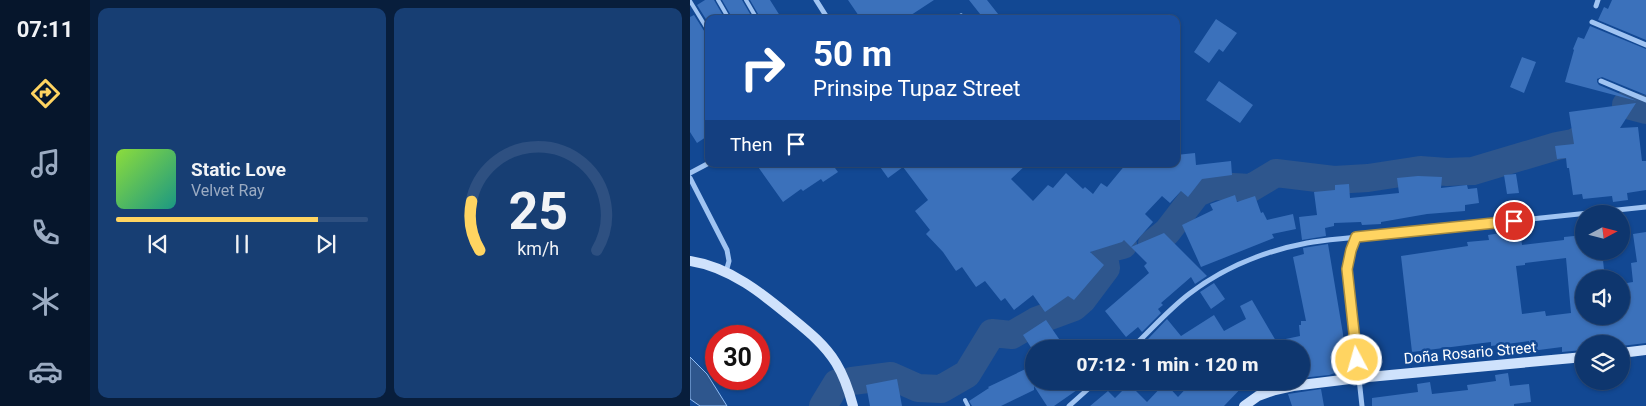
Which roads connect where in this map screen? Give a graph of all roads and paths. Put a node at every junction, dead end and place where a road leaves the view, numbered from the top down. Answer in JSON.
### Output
{"nodes":[{"id":1,"x":718,"y":0,"type":"edge"},
{"id":2,"x":746,"y":0,"type":"edge"},
{"id":3,"x":816,"y":0,"type":"edge"},
{"id":4,"x":690,"y":1,"type":"edge"},
{"id":5,"x":727,"y":15,"type":"edge"},
{"id":6,"x":755,"y":15,"type":"edge"},
{"id":7,"x":825,"y":15,"type":"edge"},
{"id":8,"x":1592,"y":22,"type":"dead end"},
{"id":9,"x":705,"y":25,"type":"edge"},
{"id":10,"x":1646,"y":45,"type":"edge"},
{"id":11,"x":1600,"y":81,"type":"dead end"},
{"id":12,"x":1646,"y":100,"type":"edge"},
{"id":13,"x":705,"y":164,"type":"edge"},
{"id":14,"x":690,"y":173,"type":"edge"},
{"id":15,"x":690,"y":178,"type":"edge"},
{"id":16,"x":1646,"y":207,"type":"edge"},
{"id":17,"x":1356,"y":237,"type":"junction"},
{"id":18,"x":690,"y":261,"type":"edge"},
{"id":19,"x":726,"y":272,"type":"junction"},
{"id":20,"x":1140,"y":340,"type":"edge"},
{"id":21,"x":1646,"y":350,"type":"edge"},
{"id":22,"x":1630,"y":352,"type":"edge"},
{"id":23,"x":1575,"y":358,"type":"edge"},
{"id":24,"x":1358,"y":378,"type":"junction"},
{"id":25,"x":1087,"y":390,"type":"edge"},
{"id":26,"x":965,"y":400,"type":"dead end"},
{"id":27,"x":853,"y":406,"type":"edge"},
{"id":28,"x":968,"y":406,"type":"edge"},
{"id":29,"x":1068,"y":406,"type":"edge"},
{"id":30,"x":1244,"y":406,"type":"edge"},
{"id":31,"x":1362,"y":406,"type":"edge"}],
"edges":[{"from":1,"to":5,"type":"lane"},
{"from":2,"to":6,"type":"lane"},
{"from":3,"to":7,"type":"street"},
{"from":4,"to":9,"type":"lane"},
{"from":8,"to":10,"type":"street"},
{"from":11,"to":12,"type":"street"},
{"from":13,"to":14,"type":"street"},
{"from":15,"to":19,"type":"street"},
{"from":16,"to":17,"type":"street"},
{"from":17,"to":20,"type":"street"},
{"from":17,"to":24,"type":"street"},
{"from":18,"to":19,"type":"street"},
{"from":19,"to":27,"type":"street"},
{"from":21,"to":22,"type":"street"},
{"from":23,"to":24,"type":"street","name":"Doña Rosario Street"},
{"from":24,"to":30,"type":"street","name":"Doña Rosario Street"},
{"from":24,"to":31,"type":"street"},
{"from":25,"to":29,"type":"street"},
{"from":26,"to":28,"type":"lane"}]}
